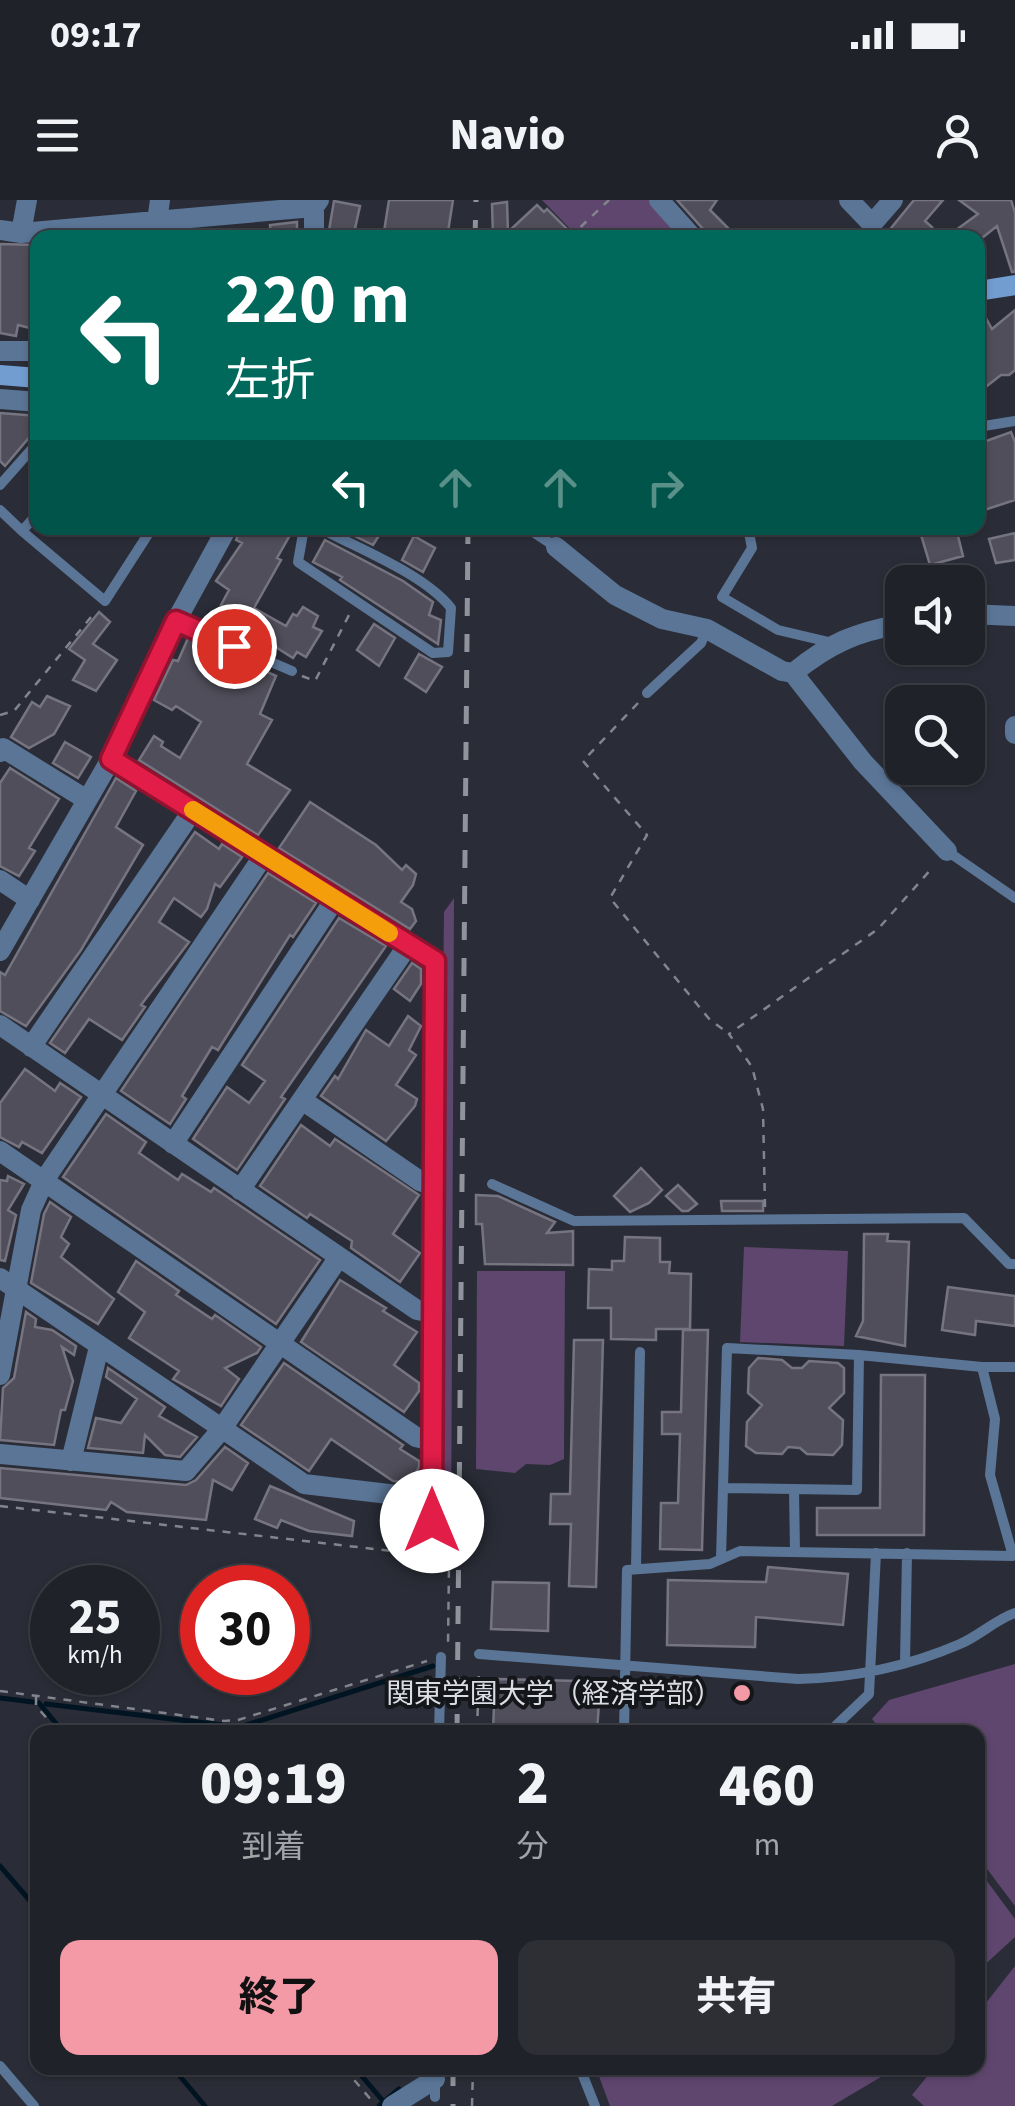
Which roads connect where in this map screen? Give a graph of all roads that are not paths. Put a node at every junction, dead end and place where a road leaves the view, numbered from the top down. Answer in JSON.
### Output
{"nodes":[{"id":1,"x":27,"y":200,"type":"edge"},
{"id":2,"x":659,"y":200,"type":"edge"},
{"id":3,"x":849,"y":200,"type":"edge"},
{"id":4,"x":892,"y":200,"type":"edge"},
{"id":5,"x":317,"y":204,"type":"edge"},
{"id":6,"x":159,"y":211,"type":"edge"},
{"id":7,"x":315,"y":230,"type":"edge"},
{"id":8,"x":687,"y":230,"type":"edge"},
{"id":9,"x":10,"y":232,"type":"edge"},
{"id":10,"x":1015,"y":285,"type":"edge"},
{"id":11,"x":985,"y":290,"type":"edge"},
{"id":12,"x":0,"y":351,"type":"edge"},
{"id":13,"x":30,"y":352,"type":"edge"},
{"id":14,"x":0,"y":375,"type":"edge"},
{"id":15,"x":30,"y":377,"type":"edge"},
{"id":16,"x":0,"y":399,"type":"edge"},
{"id":17,"x":30,"y":401,"type":"edge"},
{"id":18,"x":1015,"y":421,"type":"edge"},
{"id":19,"x":985,"y":426,"type":"edge"},
{"id":20,"x":30,"y":451,"type":"edge"},
{"id":21,"x":0,"y":485,"type":"edge"},
{"id":22,"x":0,"y":510,"type":"edge"},
{"id":23,"x":30,"y":522,"type":"edge"},
{"id":24,"x":22,"y":531,"type":"junction"},
{"id":25,"x":147,"y":535,"type":"edge"},
{"id":26,"x":223,"y":535,"type":"edge"},
{"id":27,"x":303,"y":535,"type":"edge"},
{"id":28,"x":333,"y":535,"type":"edge"},
{"id":29,"x":538,"y":535,"type":"edge"},
{"id":30,"x":749,"y":535,"type":"edge"},
{"id":31,"x":556,"y":547,"type":"joint"},
{"id":32,"x":985,"y":615,"type":"edge"},
{"id":33,"x":1015,"y":616,"type":"edge"},
{"id":34,"x":176,"y":621,"type":"junction"},
{"id":35,"x":885,"y":627,"type":"edge"},
{"id":36,"x":707,"y":629,"type":"junction"},
{"id":37,"x":834,"y":643,"type":"junction"},
{"id":38,"x":292,"y":672,"type":"road end"},
{"id":39,"x":793,"y":673,"type":"junction"},
{"id":40,"x":648,"y":693,"type":"road end"},
{"id":41,"x":1015,"y":726,"type":"edge"},
{"id":42,"x":1015,"y":734,"type":"edge"},
{"id":43,"x":1,"y":749,"type":"edge"},
{"id":44,"x":111,"y":759,"type":"junction"},
{"id":45,"x":87,"y":800,"type":"junction"},
{"id":46,"x":193,"y":810,"type":"junction"},
{"id":47,"x":947,"y":851,"type":"joint"},
{"id":48,"x":264,"y":855,"type":"junction"},
{"id":49,"x":0,"y":880,"type":"edge"},
{"id":50,"x":1015,"y":898,"type":"edge"},
{"id":51,"x":334,"y":899,"type":"junction"},
{"id":52,"x":30,"y":900,"type":"junction"},
{"id":53,"x":408,"y":945,"type":"junction"},
{"id":54,"x":0,"y":951,"type":"edge"},
{"id":55,"x":0,"y":1024,"type":"edge"},
{"id":56,"x":31,"y":1047,"type":"junction"},
{"id":57,"x":102,"y":1096,"type":"junction"},
{"id":58,"x":302,"y":1100,"type":"junction"},
{"id":59,"x":172,"y":1144,"type":"junction"},
{"id":60,"x":0,"y":1151,"type":"edge"},
{"id":61,"x":44,"y":1182,"type":"junction"},
{"id":62,"x":492,"y":1184,"type":"dead end"},
{"id":63,"x":434,"y":1186,"type":"junction"},
{"id":64,"x":240,"y":1190,"type":"junction"},
{"id":65,"x":339,"y":1257,"type":"junction"},
{"id":66,"x":1015,"y":1264,"type":"edge"},
{"id":67,"x":8,"y":1284,"type":"edge"},
{"id":68,"x":432,"y":1314,"type":"junction"},
{"id":69,"x":280,"y":1344,"type":"junction"},
{"id":70,"x":99,"y":1347,"type":"junction"},
{"id":71,"x":640,"y":1352,"type":"dead end"},
{"id":72,"x":858,"y":1355,"type":"junction"},
{"id":73,"x":982,"y":1367,"type":"junction"},
{"id":74,"x":1015,"y":1367,"type":"edge"},
{"id":75,"x":0,"y":1375,"type":"edge"},
{"id":76,"x":221,"y":1430,"type":"junction"},
{"id":77,"x":432,"y":1441,"type":"junction"},
{"id":78,"x":0,"y":1454,"type":"edge"},
{"id":79,"x":71,"y":1461,"type":"junction"},
{"id":80,"x":723,"y":1488,"type":"junction"},
{"id":81,"x":794,"y":1489,"type":"junction"},
{"id":82,"x":431,"y":1499,"type":"junction"},
{"id":83,"x":432,"y":1544,"type":"road end"},
{"id":84,"x":795,"y":1552,"type":"junction"},
{"id":85,"x":876,"y":1553,"type":"junction"},
{"id":86,"x":907,"y":1553,"type":"junction"},
{"id":87,"x":721,"y":1558,"type":"junction"},
{"id":88,"x":636,"y":1567,"type":"junction"},
{"id":89,"x":1015,"y":1613,"type":"edge"},
{"id":90,"x":479,"y":1654,"type":"road end"},
{"id":91,"x":441,"y":1657,"type":"road end"},
{"id":92,"x":905,"y":1663,"type":"junction"},
{"id":93,"x":625,"y":1664,"type":"junction"},
{"id":94,"x":872,"y":1670,"type":"junction"},
{"id":95,"x":439,"y":1725,"type":"edge"},
{"id":96,"x":624,"y":1725,"type":"edge"},
{"id":97,"x":836,"y":1725,"type":"edge"},
{"id":98,"x":0,"y":2066,"type":"edge"},
{"id":99,"x":583,"y":2075,"type":"edge"},
{"id":100,"x":435,"y":2081,"type":"edge"},
{"id":101,"x":34,"y":2106,"type":"edge"},
{"id":102,"x":392,"y":2106,"type":"edge"},
{"id":103,"x":595,"y":2106,"type":"edge"}],
"edges":[{"from":1,"to":9,"type":"street"},
{"from":2,"to":8,"type":"street"},
{"from":3,"to":4,"type":"street"},
{"from":5,"to":6,"type":"street"},
{"from":5,"to":7,"type":"street"},
{"from":6,"to":9,"type":"street"},
{"from":10,"to":11,"type":"main road"},
{"from":12,"to":13,"type":"street"},
{"from":14,"to":15,"type":"main road"},
{"from":16,"to":17,"type":"street"},
{"from":18,"to":19,"type":"lane"},
{"from":20,"to":21,"type":"lane"},
{"from":22,"to":24,"type":"lane"},
{"from":23,"to":24,"type":"lane"},
{"from":24,"to":25,"type":"lane"},
{"from":26,"to":34,"type":"street"},
{"from":27,"to":28,"type":"lane"},
{"from":29,"to":31,"type":"lane"},
{"from":30,"to":37,"type":"lane"},
{"from":31,"to":36,"type":"street"},
{"from":32,"to":33,"type":"street"},
{"from":34,"to":38,"type":"lane"},
{"from":34,"to":44,"type":"street"},
{"from":35,"to":37,"type":"street"},
{"from":36,"to":39,"type":"street"},
{"from":36,"to":40,"type":"lane"},
{"from":37,"to":39,"type":"street"},
{"from":39,"to":47,"type":"street"},
{"from":41,"to":42,"type":"street"},
{"from":43,"to":45,"type":"street"},
{"from":44,"to":45,"type":"street"},
{"from":44,"to":46,"type":"street"},
{"from":45,"to":52,"type":"street"},
{"from":46,"to":48,"type":"street"},
{"from":46,"to":56,"type":"street"},
{"from":47,"to":50,"type":"lane"},
{"from":48,"to":51,"type":"street"},
{"from":48,"to":57,"type":"street"},
{"from":49,"to":52,"type":"street"},
{"from":51,"to":53,"type":"street"},
{"from":51,"to":59,"type":"street"},
{"from":52,"to":54,"type":"street"},
{"from":53,"to":58,"type":"street"},
{"from":53,"to":63,"type":"street"},
{"from":55,"to":56,"type":"street"},
{"from":56,"to":57,"type":"street"},
{"from":57,"to":59,"type":"street"},
{"from":57,"to":61,"type":"street"},
{"from":58,"to":63,"type":"street"},
{"from":58,"to":64,"type":"street"},
{"from":59,"to":64,"type":"street"},
{"from":60,"to":61,"type":"street"},
{"from":61,"to":67,"type":"street"},
{"from":61,"to":69,"type":"street"},
{"from":62,"to":66,"type":"lane"},
{"from":63,"to":68,"type":"street"},
{"from":64,"to":65,"type":"street"},
{"from":65,"to":68,"type":"street"},
{"from":65,"to":69,"type":"street"},
{"from":67,"to":70,"type":"street"},
{"from":67,"to":75,"type":"street"},
{"from":68,"to":77,"type":"street"},
{"from":69,"to":76,"type":"street"},
{"from":69,"to":77,"type":"street"},
{"from":70,"to":76,"type":"street"},
{"from":70,"to":79,"type":"street"},
{"from":71,"to":88,"type":"lane"},
{"from":72,"to":73,"type":"lane"},
{"from":72,"to":80,"type":"lane"},
{"from":72,"to":81,"type":"lane"},
{"from":73,"to":74,"type":"lane"},
{"from":73,"to":86,"type":"lane"},
{"from":76,"to":79,"type":"street"},
{"from":76,"to":82,"type":"street"},
{"from":77,"to":82,"type":"street"},
{"from":78,"to":79,"type":"street"},
{"from":80,"to":81,"type":"lane"},
{"from":80,"to":87,"type":"lane"},
{"from":81,"to":84,"type":"lane"},
{"from":82,"to":83,"type":"street"},
{"from":84,"to":85,"type":"lane"},
{"from":84,"to":87,"type":"lane"},
{"from":85,"to":86,"type":"lane"},
{"from":85,"to":94,"type":"lane"},
{"from":86,"to":92,"type":"lane"},
{"from":87,"to":88,"type":"lane"},
{"from":88,"to":93,"type":"lane"},
{"from":89,"to":92,"type":"lane"},
{"from":90,"to":93,"type":"lane"},
{"from":91,"to":95,"type":"lane"},
{"from":92,"to":94,"type":"lane"},
{"from":93,"to":94,"type":"lane"},
{"from":93,"to":96,"type":"lane"},
{"from":94,"to":97,"type":"lane"},
{"from":98,"to":101,"type":"lane"},
{"from":99,"to":103,"type":"lane"},
{"from":100,"to":102,"type":"street"}]}
